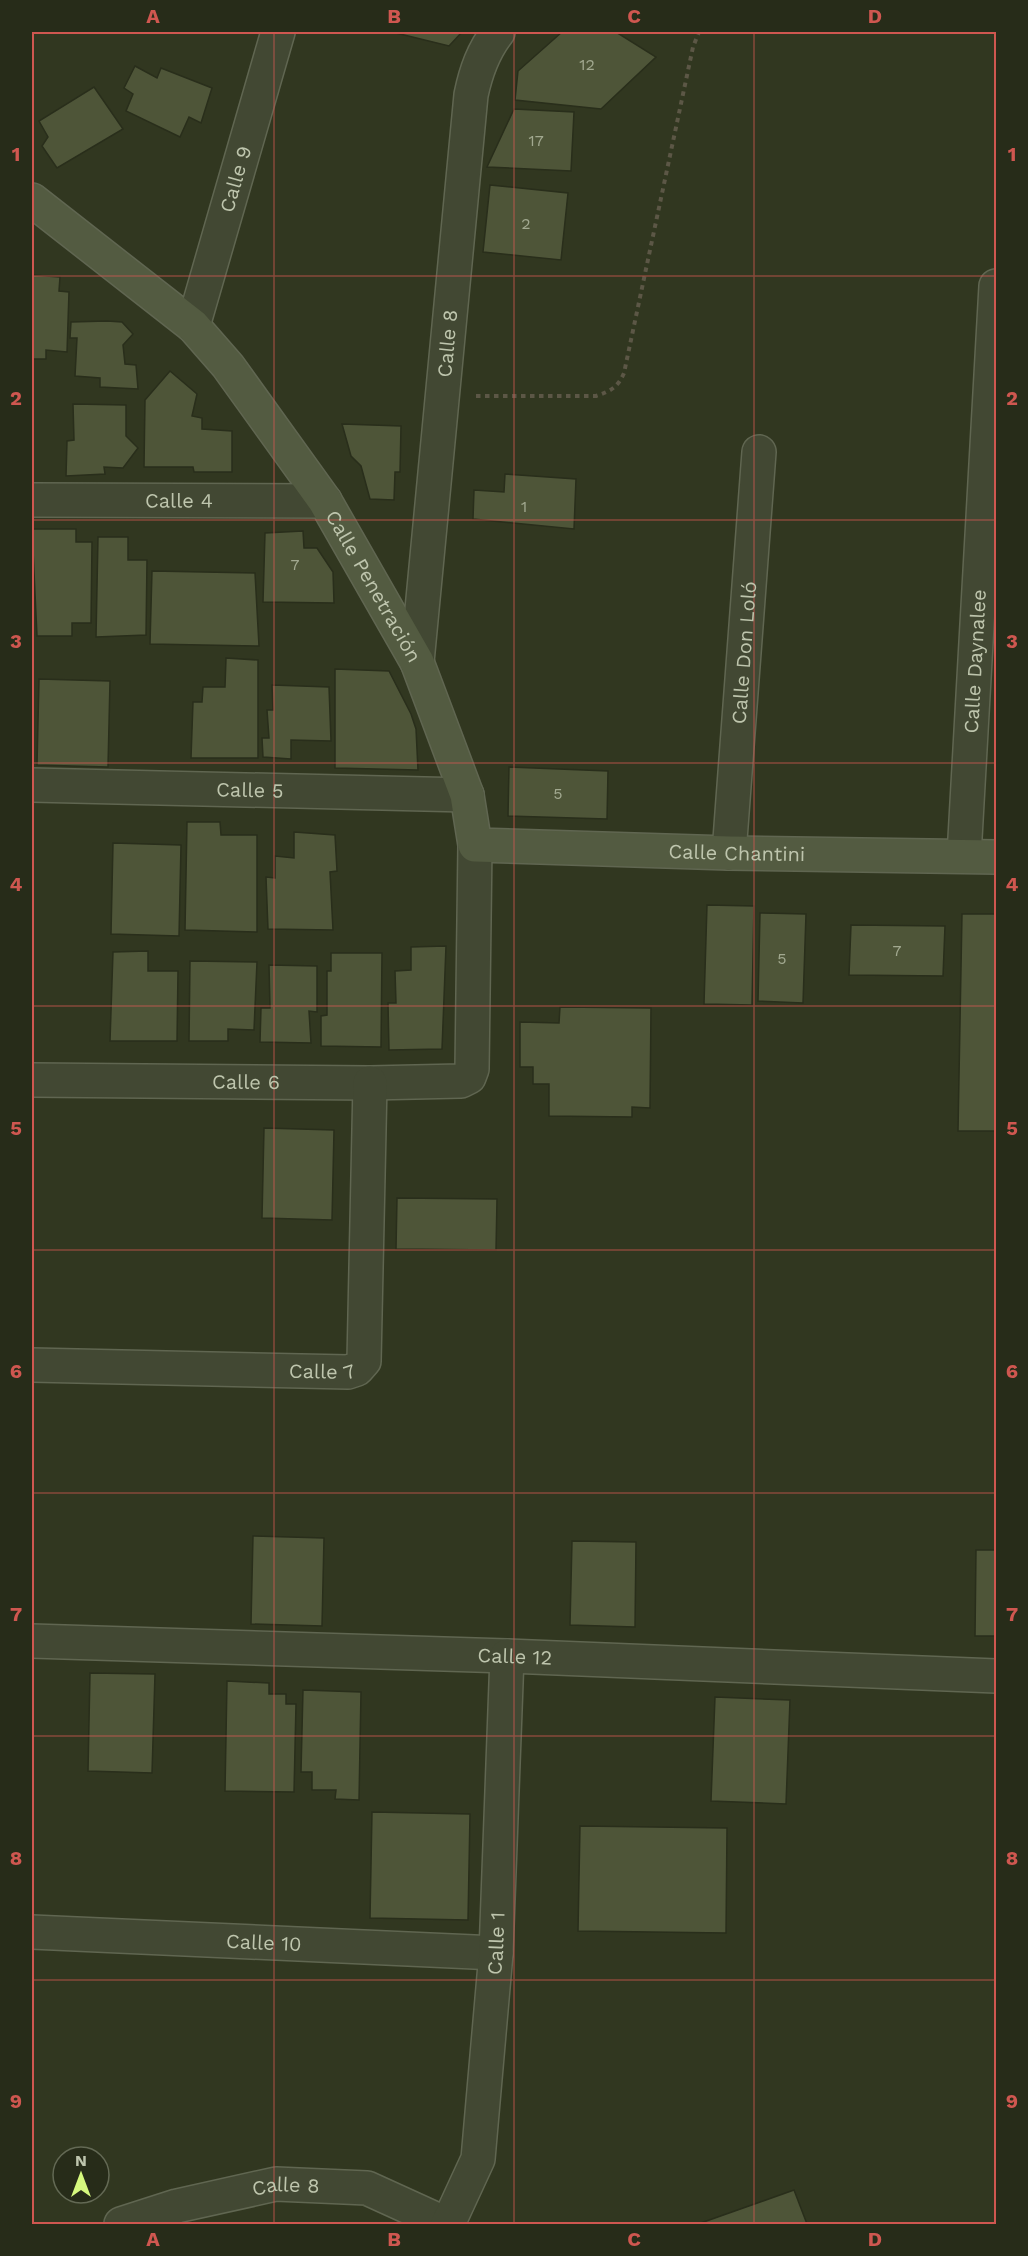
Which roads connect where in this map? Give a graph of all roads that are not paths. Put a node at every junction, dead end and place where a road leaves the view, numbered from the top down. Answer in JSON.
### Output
{"nodes":[{"id":1,"x":278,"y":32,"type":"edge"},
{"id":2,"x":498,"y":32,"type":"edge"},
{"id":3,"x":32,"y":200,"type":"edge"},
{"id":4,"x":996,"y":286,"type":"edge"},
{"id":5,"x":193,"y":326,"type":"junction"},
{"id":6,"x":759,"y":452,"type":"dead end"},
{"id":7,"x":32,"y":500,"type":"edge"},
{"id":8,"x":325,"y":501,"type":"junction"},
{"id":9,"x":417,"y":662,"type":"junction"},
{"id":10,"x":32,"y":785,"type":"edge"},
{"id":11,"x":467,"y":795,"type":"junction"},
{"id":12,"x":476,"y":845,"type":"junction"},
{"id":13,"x":729,"y":853,"type":"junction"},
{"id":14,"x":964,"y":856,"type":"junction"},
{"id":15,"x":996,"y":857,"type":"edge"},
{"id":16,"x":32,"y":1080,"type":"edge"},
{"id":17,"x":461,"y":1081,"type":"joint"},
{"id":18,"x":370,"y":1083,"type":"junction"},
{"id":19,"x":32,"y":1365,"type":"edge"},
{"id":20,"x":32,"y":1641,"type":"edge"},
{"id":21,"x":507,"y":1656,"type":"junction"},
{"id":22,"x":996,"y":1676,"type":"edge"},
{"id":23,"x":32,"y":1932,"type":"edge"},
{"id":24,"x":496,"y":1953,"type":"junction"},
{"id":25,"x":121,"y":2224,"type":"edge"},
{"id":26,"x":447,"y":2224,"type":"edge"}],
"edges":[{"from":1,"to":5,"type":"street","name":"Calle 9"},
{"from":2,"to":9,"type":"street","name":"Calle 8"},
{"from":3,"to":5,"type":"street","name":"Calle Penetración"},
{"from":4,"to":14,"type":"street","name":"Calle Daynalee"},
{"from":5,"to":8,"type":"street","name":"Calle Penetración"},
{"from":6,"to":13,"type":"street","name":"Calle Don Loló"},
{"from":7,"to":8,"type":"street","name":"Calle 4"},
{"from":8,"to":9,"type":"street","name":"Calle Penetración"},
{"from":9,"to":11,"type":"street","name":"Calle Penetración"},
{"from":10,"to":11,"type":"street","name":"Calle 5"},
{"from":11,"to":12,"type":"street","name":"Calle Penetración"},
{"from":12,"to":13,"type":"street","name":"Calle Chantini"},
{"from":12,"to":17,"type":"street","name":"Calle Penetración"},
{"from":13,"to":14,"type":"street","name":"Calle Chantini"},
{"from":14,"to":15,"type":"street","name":"Calle Chantini"},
{"from":16,"to":18,"type":"street","name":"Calle 6"},
{"from":17,"to":18,"type":"street","name":"Calle 6"},
{"from":18,"to":19,"type":"street","name":"Calle 7"},
{"from":20,"to":21,"type":"street","name":"Calle 12"},
{"from":21,"to":22,"type":"street","name":"Calle 12"},
{"from":21,"to":24,"type":"street","name":"Calle 1"},
{"from":23,"to":24,"type":"street","name":"Calle 10"},
{"from":24,"to":26,"type":"street","name":"Calle 1"},
{"from":25,"to":26,"type":"street","name":"Calle 8"}]}
